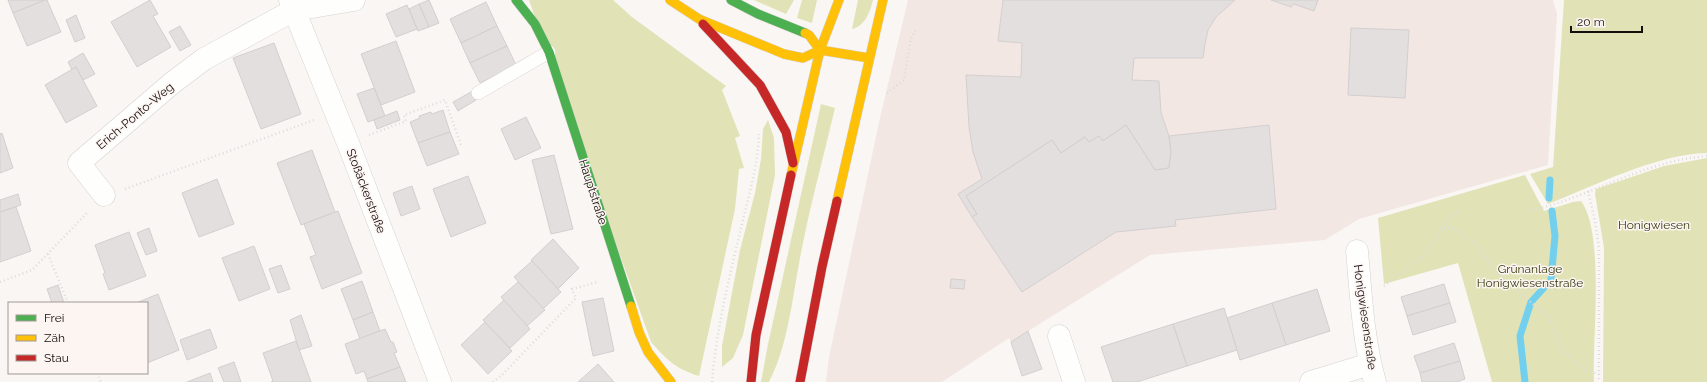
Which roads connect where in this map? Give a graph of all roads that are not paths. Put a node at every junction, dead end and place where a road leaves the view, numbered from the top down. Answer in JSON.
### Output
{"nodes":[{"id":1,"x":354,"y":0,"type":"edge"},
{"id":2,"x":516,"y":0,"type":"edge"},
{"id":3,"x":670,"y":0,"type":"edge"},
{"id":4,"x":731,"y":0,"type":"edge"},
{"id":5,"x":839,"y":0,"type":"edge"},
{"id":6,"x":883,"y":0,"type":"edge"},
{"id":7,"x":292,"y":5,"type":"edge"},
{"id":8,"x":699,"y":19,"type":"junction"},
{"id":9,"x":820,"y":50,"type":"junction"},
{"id":10,"x":548,"y":52,"type":"junction"},
{"id":11,"x":869,"y":58,"type":"junction"},
{"id":12,"x":478,"y":93,"type":"dead end"},
{"id":13,"x":793,"y":163,"type":"junction"},
{"id":14,"x":104,"y":195,"type":"road end"},
{"id":15,"x":1357,"y":251,"type":"dead end"},
{"id":16,"x":1059,"y":336,"type":"dead end"},
{"id":17,"x":1373,"y":373,"type":"edge"},
{"id":18,"x":797,"y":379,"type":"edge"},
{"id":19,"x":440,"y":382,"type":"edge"},
{"id":20,"x":671,"y":382,"type":"edge"},
{"id":21,"x":751,"y":382,"type":"edge"},
{"id":22,"x":1074,"y":382,"type":"edge"},
{"id":23,"x":1311,"y":382,"type":"edge"}],
"edges":[{"from":1,"to":7,"type":"street","name":"Erich-Ponto-Weg"},
{"from":2,"to":10,"type":"main road","name":"Hauptstraße"},
{"from":3,"to":8,"type":"main road"},
{"from":4,"to":9,"type":"main road"},
{"from":5,"to":9,"type":"main road"},
{"from":6,"to":11,"type":"main road"},
{"from":7,"to":14,"type":"street","name":"Erich-Ponto-Weg"},
{"from":7,"to":19,"type":"street","name":"Stoßäckerstraße"},
{"from":8,"to":9,"type":"main road"},
{"from":8,"to":13,"type":"main road"},
{"from":9,"to":11,"type":"main road"},
{"from":9,"to":13,"type":"main road"},
{"from":10,"to":12,"type":"lane"},
{"from":10,"to":20,"type":"main road","name":"Hauptstraße"},
{"from":11,"to":18,"type":"main road"},
{"from":13,"to":21,"type":"main road"},
{"from":15,"to":17,"type":"street","name":"Honigwiesenstraße"},
{"from":16,"to":22,"type":"street"},
{"from":17,"to":23,"type":"street"}]}
